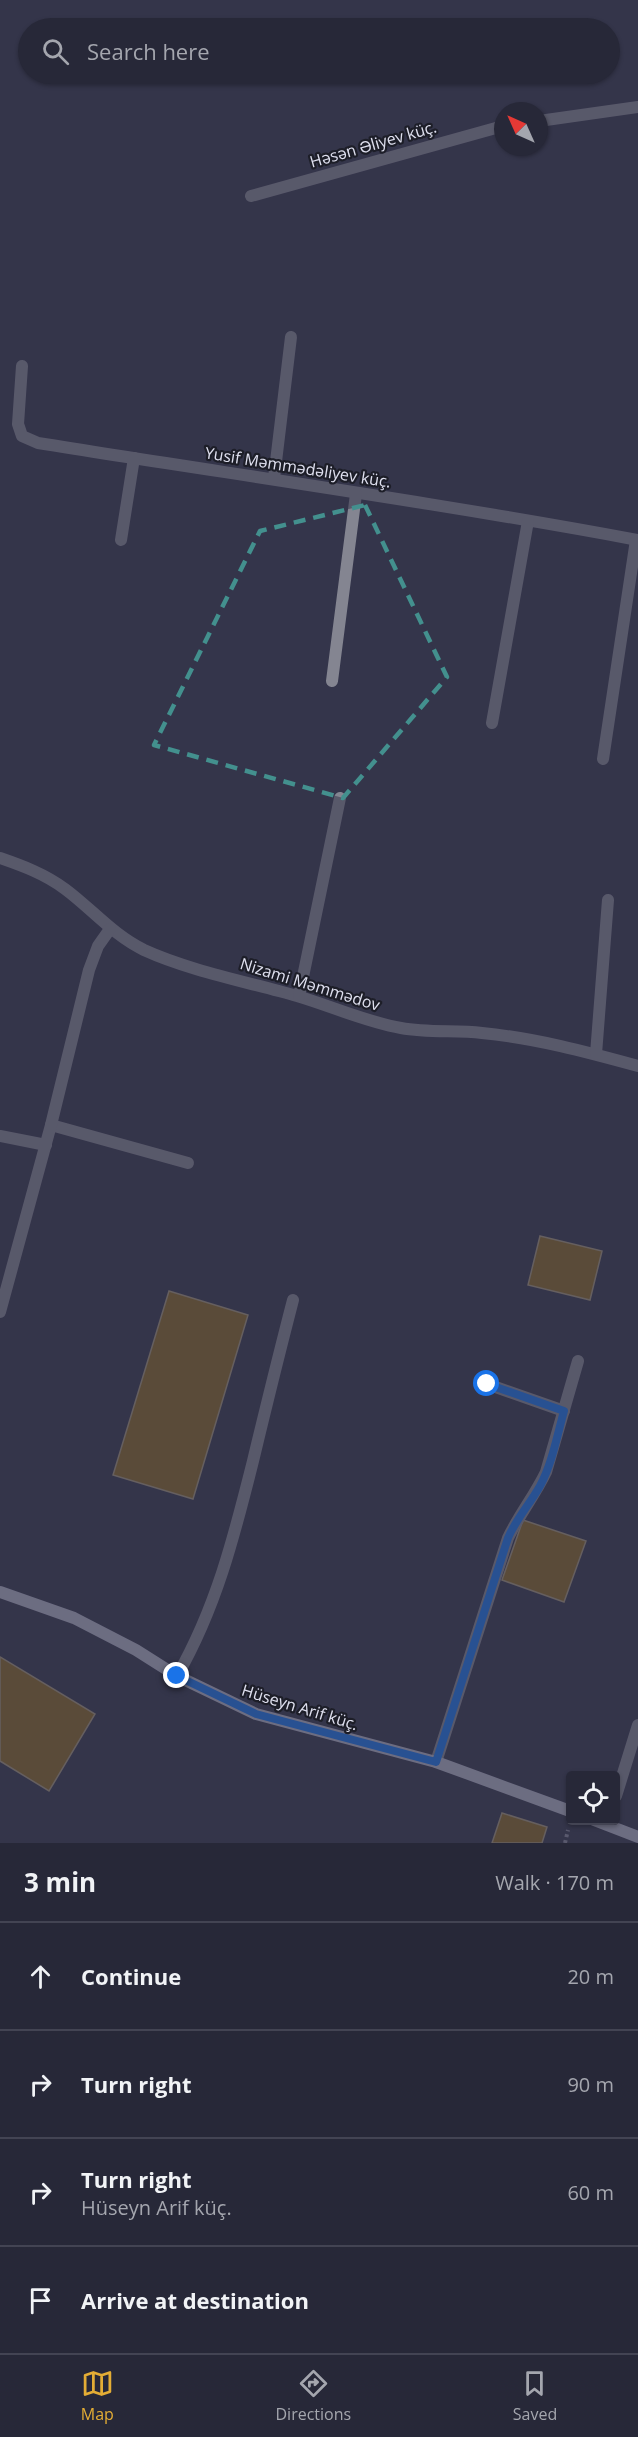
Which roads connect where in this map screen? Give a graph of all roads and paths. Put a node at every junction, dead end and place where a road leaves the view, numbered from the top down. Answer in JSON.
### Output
{"nodes":[{"id":1,"x":638,"y":108,"type":"edge"},
{"id":2,"x":548,"y":120,"type":"edge"},
{"id":3,"x":494,"y":128,"type":"edge"},
{"id":4,"x":251,"y":196,"type":"dead end"},
{"id":5,"x":291,"y":337,"type":"dead end"},
{"id":6,"x":22,"y":366,"type":"dead end"},
{"id":7,"x":134,"y":458,"type":"junction"},
{"id":8,"x":274,"y":478,"type":"junction"},
{"id":9,"x":356,"y":494,"type":"junction"},
{"id":10,"x":528,"y":521,"type":"junction"},
{"id":11,"x":121,"y":540,"type":"dead end"},
{"id":12,"x":637,"y":540,"type":"edge"},
{"id":13,"x":332,"y":681,"type":"dead end"},
{"id":14,"x":492,"y":723,"type":"dead end"},
{"id":15,"x":603,"y":759,"type":"dead end"},
{"id":16,"x":340,"y":798,"type":"dead end"},
{"id":17,"x":0,"y":858,"type":"edge"},
{"id":18,"x":608,"y":900,"type":"dead end"},
{"id":19,"x":110,"y":929,"type":"junction"},
{"id":20,"x":299,"y":996,"type":"junction"},
{"id":21,"x":596,"y":1054,"type":"junction"},
{"id":22,"x":638,"y":1066,"type":"edge"},
{"id":23,"x":51,"y":1125,"type":"junction"},
{"id":24,"x":0,"y":1136,"type":"edge"},
{"id":25,"x":46,"y":1145,"type":"junction"},
{"id":26,"x":188,"y":1163,"type":"dead end"},
{"id":27,"x":293,"y":1300,"type":"dead end"},
{"id":28,"x":0,"y":1312,"type":"edge"},
{"id":29,"x":578,"y":1361,"type":"dead end"},
{"id":30,"x":487,"y":1384,"type":"dead end"},
{"id":31,"x":564,"y":1411,"type":"junction"},
{"id":32,"x":0,"y":1592,"type":"edge"},
{"id":33,"x":177,"y":1676,"type":"junction"},
{"id":34,"x":638,"y":1725,"type":"edge"},
{"id":35,"x":436,"y":1762,"type":"junction"},
{"id":36,"x":620,"y":1781,"type":"edge"},
{"id":37,"x":566,"y":1810,"type":"edge"},
{"id":38,"x":610,"y":1825,"type":"edge"},
{"id":39,"x":638,"y":1837,"type":"edge"}],
"edges":[{"from":1,"to":2,"type":"street"},
{"from":3,"to":4,"type":"street","name":"Həsən Əliyev küç."},
{"from":5,"to":8,"type":"street"},
{"from":6,"to":7,"type":"street","name":"Yusif Məmmədəliyev küç."},
{"from":7,"to":8,"type":"street","name":"Yusif Məmmədəliyev küç."},
{"from":7,"to":11,"type":"street"},
{"from":8,"to":9,"type":"street","name":"Yusif Məmmədəliyev küç."},
{"from":9,"to":10,"type":"street","name":"Yusif Məmmədəliyev küç."},
{"from":9,"to":13,"type":"street"},
{"from":10,"to":12,"type":"street","name":"Yusif Məmmədəliyev küç."},
{"from":10,"to":14,"type":"street"},
{"from":12,"to":15,"type":"street"},
{"from":16,"to":20,"type":"street"},
{"from":17,"to":19,"type":"street","name":"Nizami Məmmədov"},
{"from":18,"to":21,"type":"street"},
{"from":19,"to":20,"type":"street","name":"Nizami Məmmədov"},
{"from":19,"to":23,"type":"street"},
{"from":20,"to":21,"type":"street","name":"Nizami Məmmədov"},
{"from":21,"to":22,"type":"street","name":"Nizami Məmmədov"},
{"from":23,"to":25,"type":"street"},
{"from":23,"to":26,"type":"street"},
{"from":24,"to":25,"type":"street"},
{"from":25,"to":28,"type":"street"},
{"from":27,"to":33,"type":"street"},
{"from":29,"to":31,"type":"street"},
{"from":30,"to":31,"type":"street"},
{"from":31,"to":35,"type":"street"},
{"from":32,"to":33,"type":"street","name":"Hüseyn Arif küç."},
{"from":33,"to":35,"type":"street","name":"Hüseyn Arif küç."},
{"from":34,"to":36,"type":"street"},
{"from":35,"to":37,"type":"street","name":"Hüseyn Arif küç."},
{"from":38,"to":39,"type":"street"}]}
